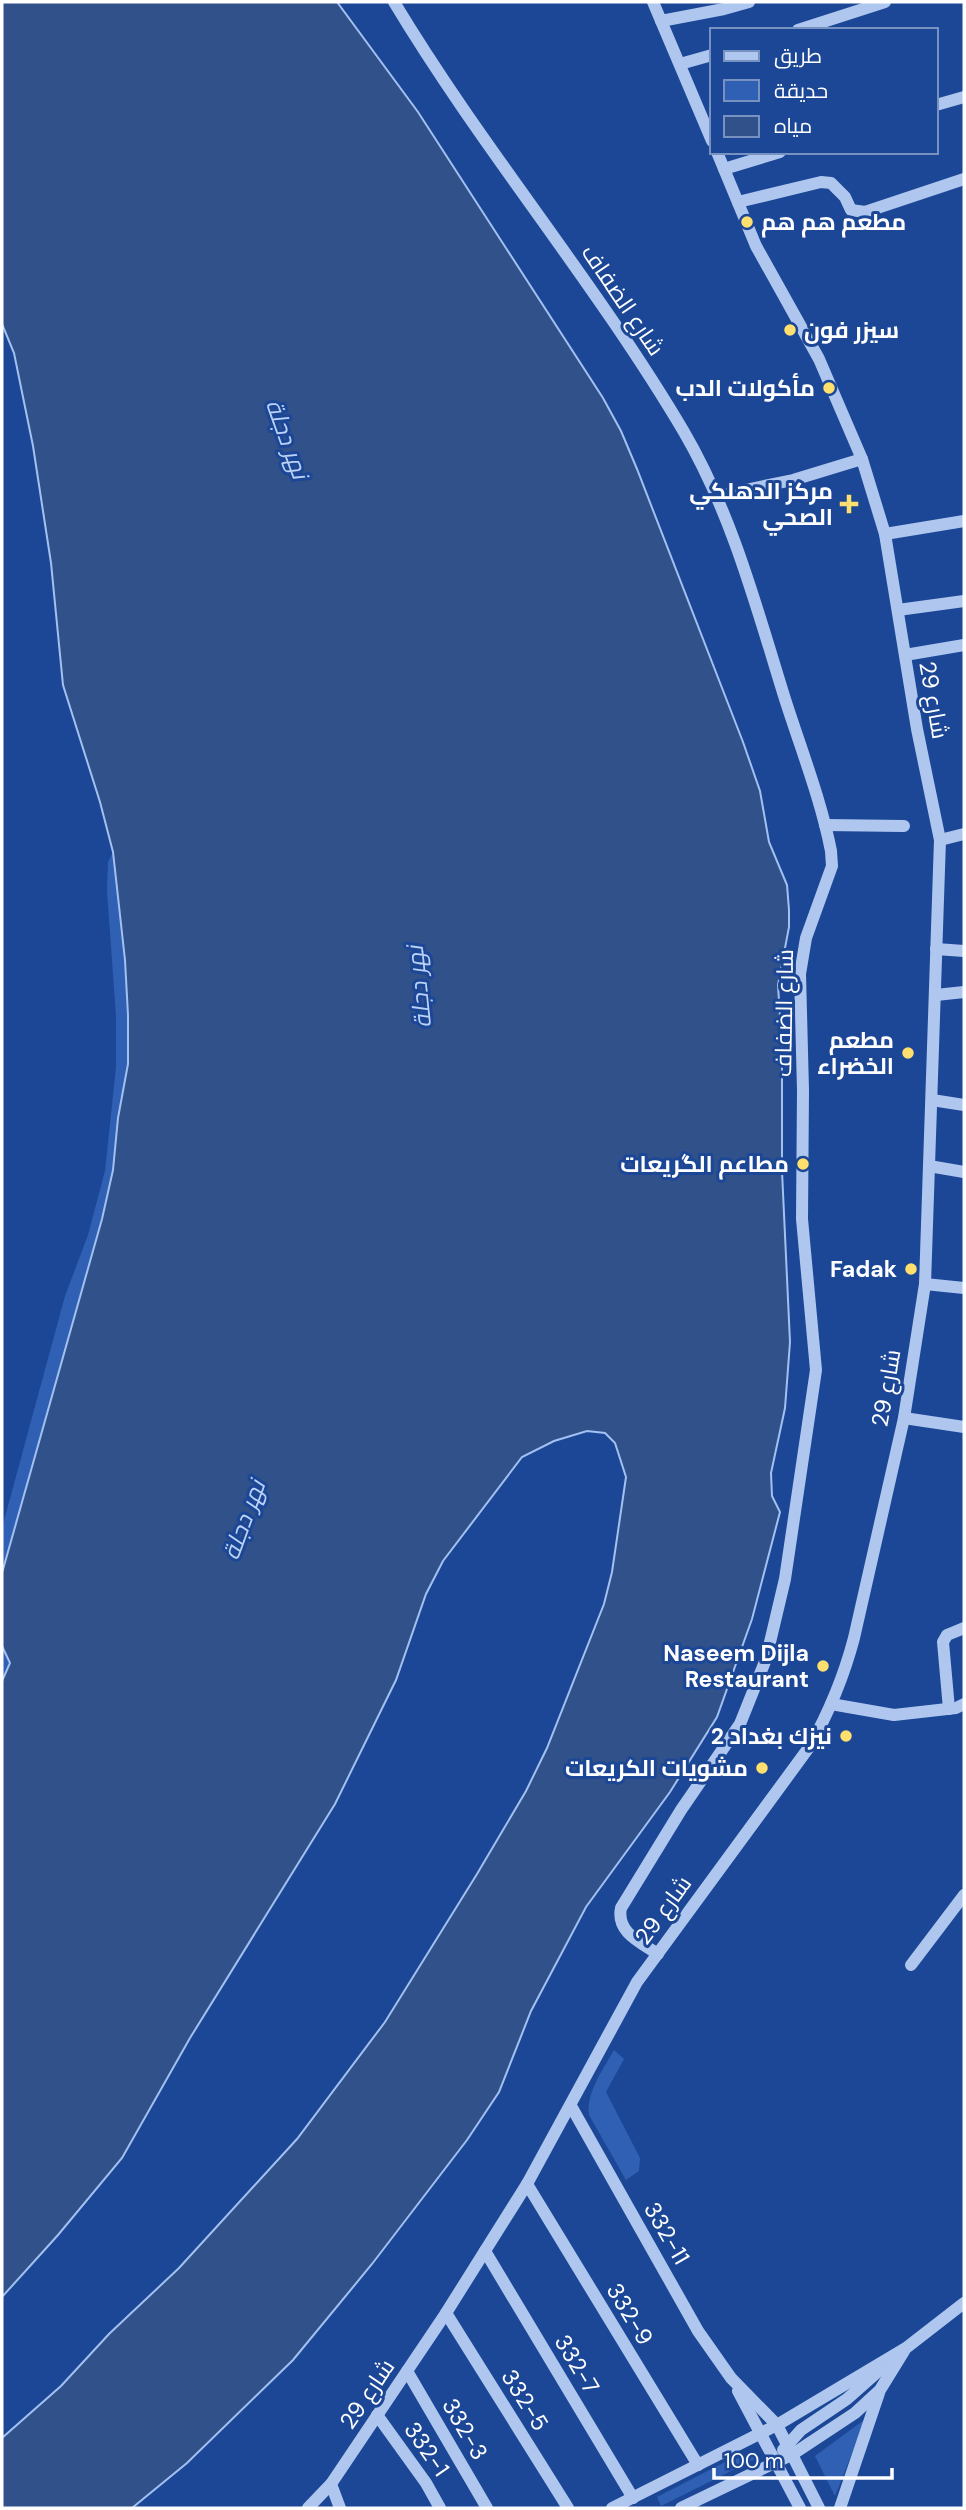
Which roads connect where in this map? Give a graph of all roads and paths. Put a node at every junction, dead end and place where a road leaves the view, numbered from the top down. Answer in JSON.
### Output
{"nodes":[{"id":1,"x":394,"y":2,"type":"edge"},
{"id":2,"x":653,"y":2,"type":"edge"},
{"id":3,"x":749,"y":2,"type":"edge"},
{"id":4,"x":886,"y":2,"type":"edge"},
{"id":5,"x":661,"y":21,"type":"junction"},
{"id":6,"x":805,"y":28,"type":"edge"},
{"id":7,"x":710,"y":56,"type":"edge"},
{"id":8,"x":680,"y":64,"type":"junction"},
{"id":9,"x":964,"y":97,"type":"edge"},
{"id":10,"x":938,"y":104,"type":"edge"},
{"id":11,"x":707,"y":117,"type":"edge"},
{"id":12,"x":718,"y":154,"type":"edge"},
{"id":13,"x":773,"y":154,"type":"edge"},
{"id":14,"x":724,"y":169,"type":"junction"},
{"id":15,"x":964,"y":179,"type":"edge"},
{"id":16,"x":738,"y":202,"type":"junction"},
{"id":17,"x":862,"y":459,"type":"junction"},
{"id":18,"x":716,"y":496,"type":"junction"},
{"id":19,"x":964,"y":521,"type":"edge"},
{"id":20,"x":885,"y":534,"type":"junction"},
{"id":21,"x":964,"y":601,"type":"edge"},
{"id":22,"x":898,"y":610,"type":"junction"},
{"id":23,"x":964,"y":645,"type":"edge"},
{"id":24,"x":905,"y":655,"type":"junction"},
{"id":25,"x":825,"y":825,"type":"junction"},
{"id":26,"x":904,"y":826,"type":"dead end"},
{"id":27,"x":964,"y":834,"type":"edge"},
{"id":28,"x":940,"y":839,"type":"junction"},
{"id":29,"x":936,"y":949,"type":"junction"},
{"id":30,"x":964,"y":951,"type":"edge"},
{"id":31,"x":964,"y":992,"type":"edge"},
{"id":32,"x":936,"y":995,"type":"junction"},
{"id":33,"x":932,"y":1100,"type":"junction"},
{"id":34,"x":964,"y":1105,"type":"edge"},
{"id":35,"x":929,"y":1166,"type":"junction"},
{"id":36,"x":964,"y":1172,"type":"edge"},
{"id":37,"x":925,"y":1284,"type":"junction"},
{"id":38,"x":964,"y":1288,"type":"edge"},
{"id":39,"x":904,"y":1418,"type":"junction"},
{"id":40,"x":964,"y":1427,"type":"edge"},
{"id":41,"x":964,"y":1628,"type":"edge"},
{"id":42,"x":831,"y":1704,"type":"junction"},
{"id":43,"x":958,"y":1710,"type":"edge"},
{"id":44,"x":964,"y":1895,"type":"edge"},
{"id":45,"x":657,"y":1954,"type":"junction"},
{"id":46,"x":911,"y":1965,"type":"dead end"},
{"id":47,"x":571,"y":2106,"type":"junction"},
{"id":48,"x":527,"y":2184,"type":"junction"},
{"id":49,"x":485,"y":2251,"type":"junction"},
{"id":50,"x":964,"y":2303,"type":"edge"},
{"id":51,"x":446,"y":2314,"type":"junction"},
{"id":52,"x":906,"y":2348,"type":"junction"},
{"id":53,"x":407,"y":2371,"type":"junction"},
{"id":54,"x":731,"y":2378,"type":"junction"},
{"id":55,"x":880,"y":2390,"type":"junction"},
{"id":56,"x":377,"y":2416,"type":"junction"},
{"id":57,"x":777,"y":2425,"type":"junction"},
{"id":58,"x":761,"y":2433,"type":"junction"},
{"id":59,"x":790,"y":2449,"type":"junction"},
{"id":60,"x":776,"y":2462,"type":"junction"},
{"id":61,"x":698,"y":2465,"type":"junction"},
{"id":62,"x":331,"y":2484,"type":"junction"},
{"id":63,"x":633,"y":2498,"type":"junction"},
{"id":64,"x":309,"y":2508,"type":"edge"},
{"id":65,"x":340,"y":2508,"type":"edge"},
{"id":66,"x":440,"y":2508,"type":"edge"},
{"id":67,"x":487,"y":2508,"type":"edge"},
{"id":68,"x":568,"y":2508,"type":"edge"},
{"id":69,"x":612,"y":2508,"type":"edge"},
{"id":70,"x":682,"y":2508,"type":"edge"},
{"id":71,"x":688,"y":2508,"type":"edge"},
{"id":72,"x":800,"y":2508,"type":"edge"},
{"id":73,"x":819,"y":2508,"type":"edge"},
{"id":74,"x":840,"y":2508,"type":"edge"}],
"edges":[{"from":1,"to":18,"type":"street","name":"شارع الضفاف"},
{"from":2,"to":5,"type":"street"},
{"from":3,"to":5,"type":"street"},
{"from":4,"to":6,"type":"street"},
{"from":5,"to":8,"type":"street"},
{"from":7,"to":8,"type":"street"},
{"from":8,"to":11,"type":"street"},
{"from":9,"to":10,"type":"street"},
{"from":12,"to":14,"type":"street","name":"شارع 29"},
{"from":13,"to":14,"type":"street"},
{"from":14,"to":16,"type":"street","name":"شارع 29"},
{"from":15,"to":16,"type":"street"},
{"from":16,"to":17,"type":"street","name":"شارع 29"},
{"from":17,"to":18,"type":"street"},
{"from":17,"to":20,"type":"street","name":"شارع 29"},
{"from":18,"to":25,"type":"street","name":"شارع الضفاف"},
{"from":19,"to":20,"type":"street"},
{"from":20,"to":22,"type":"street","name":"شارع 29"},
{"from":21,"to":22,"type":"street"},
{"from":22,"to":24,"type":"street","name":"شارع 29"},
{"from":23,"to":24,"type":"street"},
{"from":24,"to":28,"type":"street","name":"شارع 29"},
{"from":25,"to":26,"type":"street"},
{"from":25,"to":45,"type":"street","name":"شارع الضفاف"},
{"from":27,"to":28,"type":"street"},
{"from":28,"to":29,"type":"street","name":"شارع 29"},
{"from":29,"to":30,"type":"street"},
{"from":29,"to":32,"type":"street","name":"شارع 29"},
{"from":31,"to":32,"type":"street"},
{"from":32,"to":33,"type":"street","name":"شارع 29"},
{"from":33,"to":34,"type":"street"},
{"from":33,"to":35,"type":"street","name":"شارع 29"},
{"from":35,"to":36,"type":"street"},
{"from":35,"to":37,"type":"street","name":"شارع 29"},
{"from":37,"to":38,"type":"street"},
{"from":37,"to":39,"type":"street","name":"شارع 29"},
{"from":39,"to":40,"type":"street"},
{"from":39,"to":42,"type":"street","name":"شارع 29"},
{"from":41,"to":43,"type":"street"},
{"from":42,"to":43,"type":"street"},
{"from":42,"to":45,"type":"street","name":"شارع 29"},
{"from":44,"to":46,"type":"street"},
{"from":45,"to":47,"type":"street","name":"شارع 29"},
{"from":47,"to":48,"type":"street","name":"شارع 29"},
{"from":47,"to":54,"type":"street","name":"332-11"},
{"from":48,"to":49,"type":"street","name":"شارع 29"},
{"from":48,"to":61,"type":"street","name":"332-9"},
{"from":49,"to":51,"type":"street","name":"شارع 29"},
{"from":49,"to":63,"type":"street","name":"332-7"},
{"from":50,"to":52,"type":"street"},
{"from":51,"to":53,"type":"street","name":"شارع 29"},
{"from":51,"to":68,"type":"street","name":"332-5"},
{"from":52,"to":55,"type":"street"},
{"from":52,"to":57,"type":"street"},
{"from":52,"to":59,"type":"street"},
{"from":53,"to":56,"type":"street","name":"شارع 29"},
{"from":53,"to":67,"type":"street","name":"332-3"},
{"from":54,"to":57,"type":"street","name":"332-11"},
{"from":54,"to":58,"type":"street","name":"332-11"},
{"from":55,"to":59,"type":"street"},
{"from":55,"to":74,"type":"street"},
{"from":56,"to":62,"type":"street","name":"شارع 29"},
{"from":56,"to":66,"type":"street","name":"332-1"},
{"from":57,"to":58,"type":"street"},
{"from":57,"to":59,"type":"street","name":"332-11"},
{"from":58,"to":60,"type":"street","name":"332-11"},
{"from":58,"to":61,"type":"street"},
{"from":59,"to":60,"type":"street"},
{"from":59,"to":73,"type":"street","name":"332-11"},
{"from":60,"to":70,"type":"street"},
{"from":60,"to":72,"type":"street","name":"332-11"},
{"from":61,"to":63,"type":"street"},
{"from":62,"to":64,"type":"street","name":"شارع 29"},
{"from":62,"to":65,"type":"street"},
{"from":63,"to":69,"type":"street"},
{"from":70,"to":71,"type":"street"}]}
